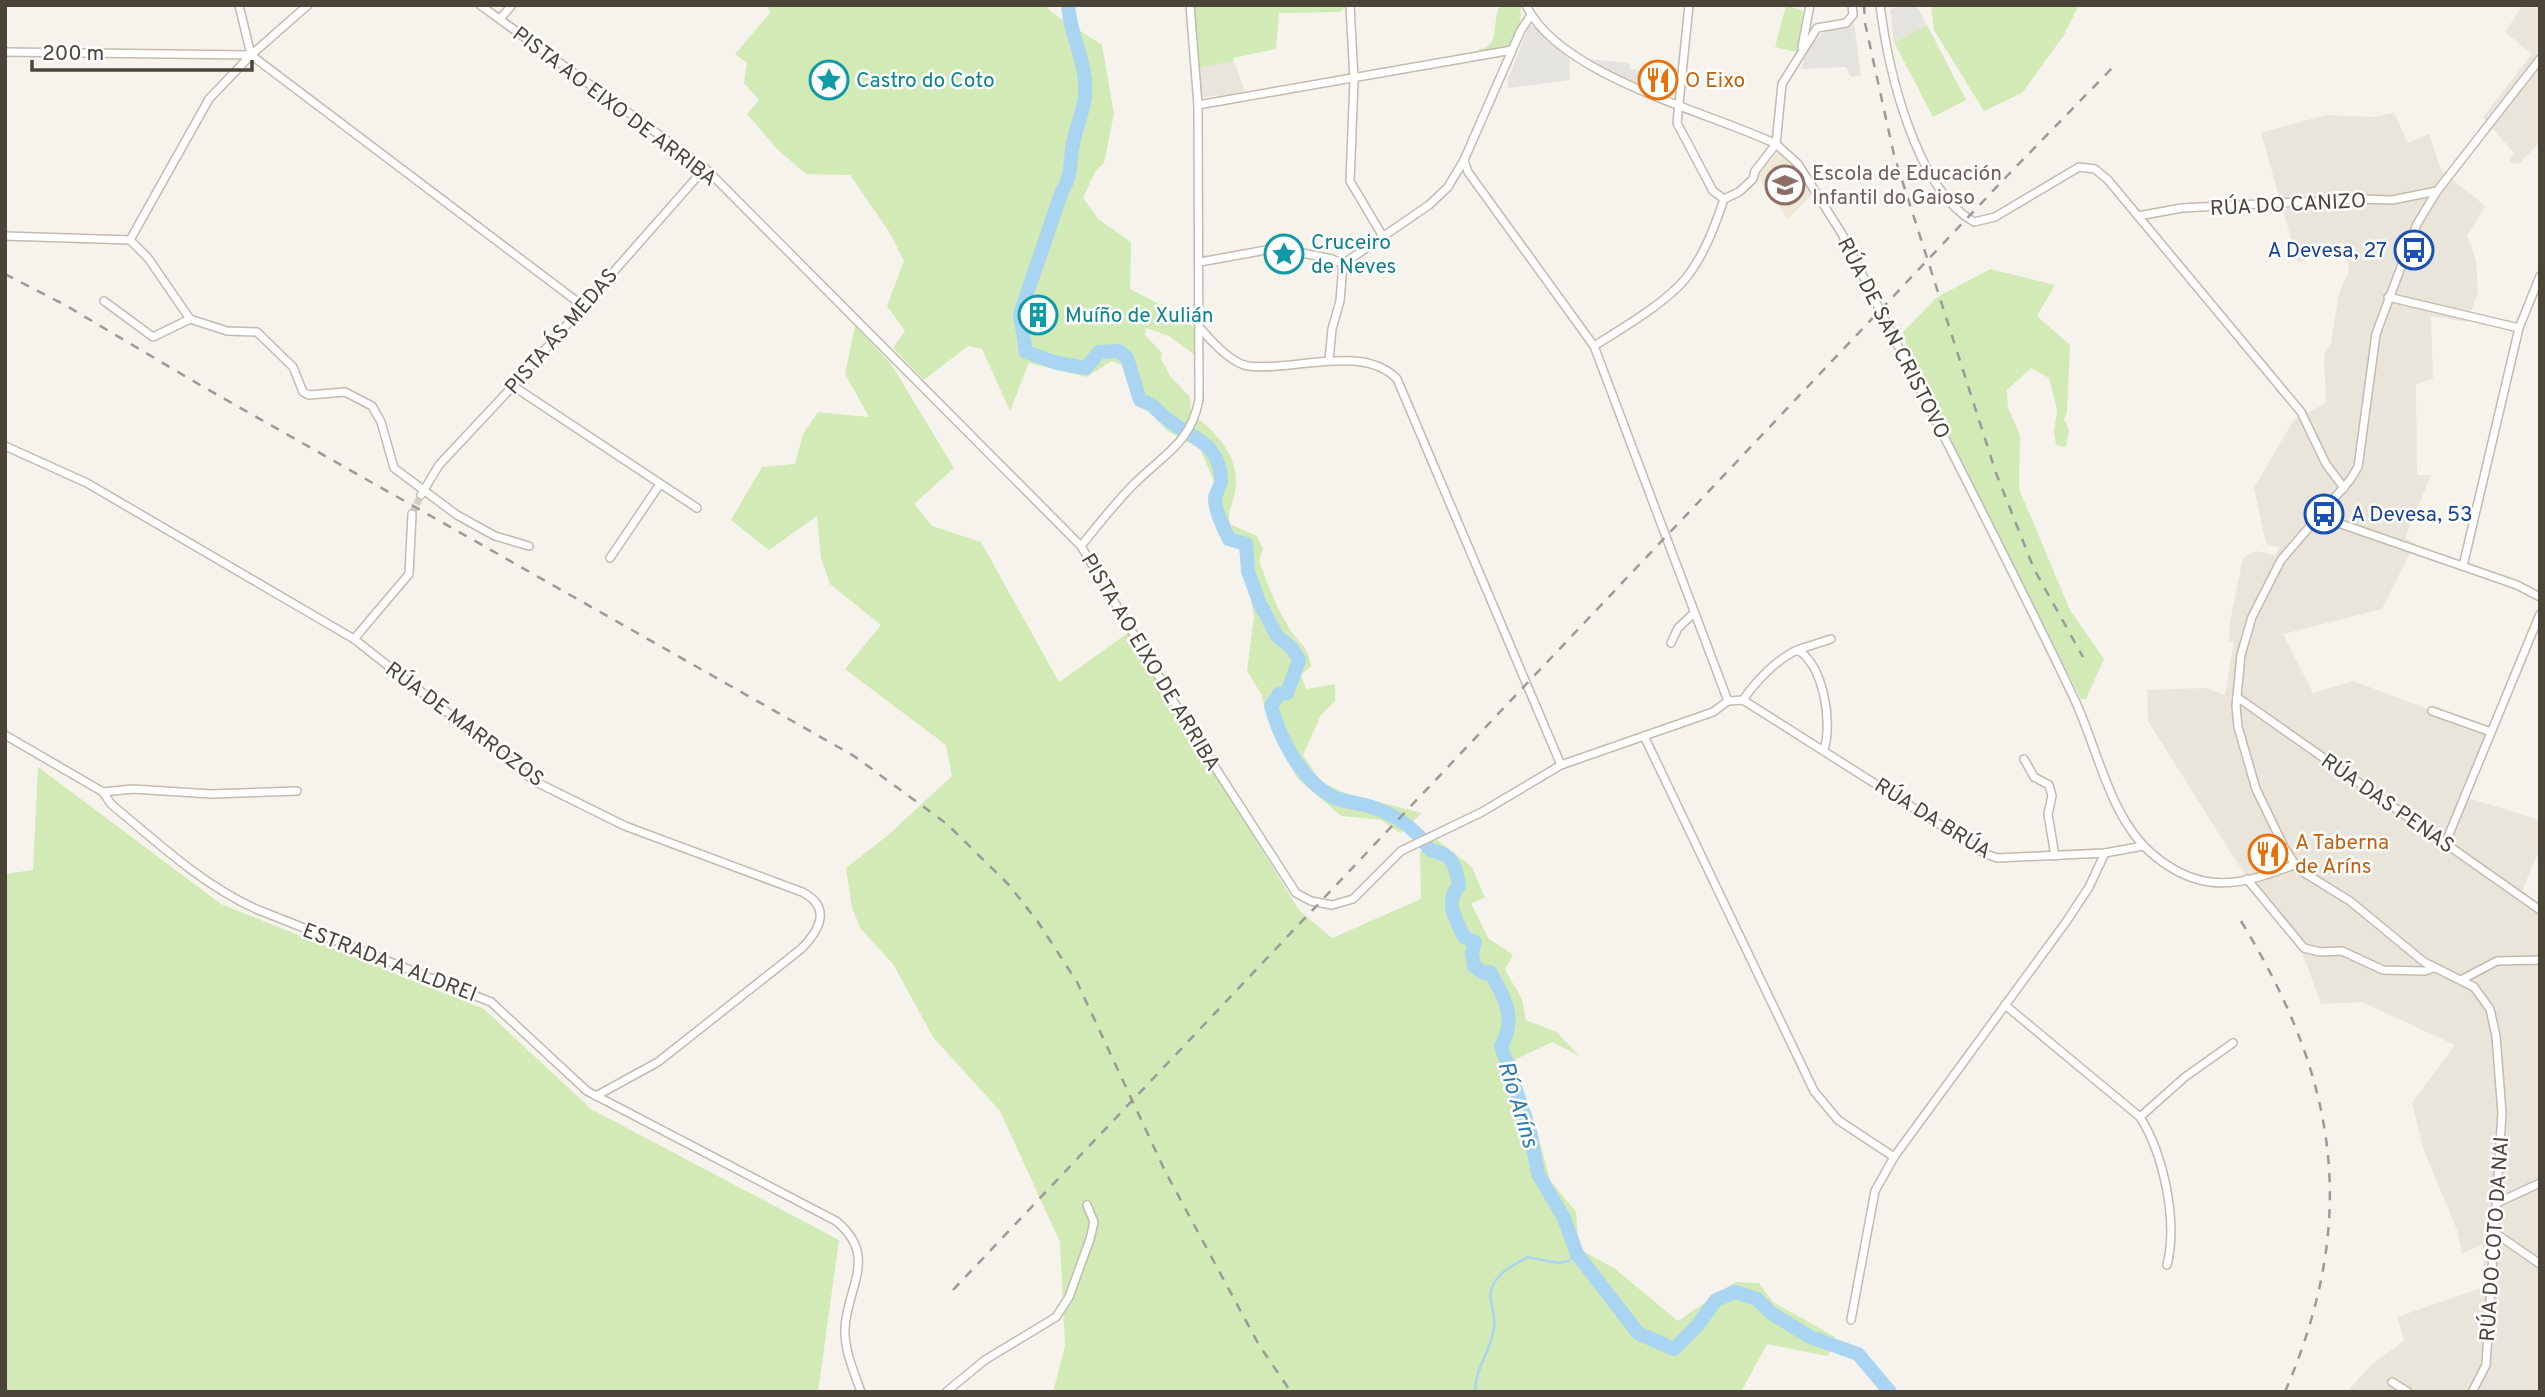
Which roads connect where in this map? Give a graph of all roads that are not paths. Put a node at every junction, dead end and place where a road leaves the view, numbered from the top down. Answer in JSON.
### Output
{"nodes":[{"id":1,"x":239,"y":5,"type":"edge"},
{"id":2,"x":308,"y":5,"type":"edge"},
{"id":3,"x":480,"y":5,"type":"edge"},
{"id":4,"x":512,"y":5,"type":"edge"},
{"id":5,"x":1190,"y":5,"type":"edge"},
{"id":6,"x":1350,"y":5,"type":"edge"},
{"id":7,"x":1526,"y":5,"type":"edge"},
{"id":8,"x":1689,"y":5,"type":"edge"},
{"id":9,"x":1810,"y":5,"type":"edge"},
{"id":10,"x":1852,"y":5,"type":"edge"},
{"id":11,"x":1880,"y":5,"type":"edge"},
{"id":12,"x":1531,"y":15,"type":"junction"},
{"id":13,"x":500,"y":19,"type":"junction"},
{"id":14,"x":1802,"y":47,"type":"junction"},
{"id":15,"x":1512,"y":50,"type":"junction"},
{"id":16,"x":5,"y":52,"type":"edge"},
{"id":17,"x":251,"y":55,"type":"junction"},
{"id":18,"x":2540,"y":59,"type":"edge"},
{"id":19,"x":1354,"y":80,"type":"junction"},
{"id":20,"x":1198,"y":105,"type":"junction"},
{"id":21,"x":1678,"y":105,"type":"junction"},
{"id":22,"x":1776,"y":144,"type":"junction"},
{"id":23,"x":1464,"y":160,"type":"junction"},
{"id":24,"x":705,"y":168,"type":"junction"},
{"id":25,"x":2437,"y":191,"type":"junction"},
{"id":26,"x":1724,"y":199,"type":"junction"},
{"id":27,"x":2138,"y":216,"type":"junction"},
{"id":28,"x":1381,"y":235,"type":"junction"},
{"id":29,"x":5,"y":236,"type":"edge"},
{"id":30,"x":130,"y":240,"type":"junction"},
{"id":31,"x":1200,"y":262,"type":"junction"},
{"id":32,"x":1343,"y":264,"type":"junction"},
{"id":33,"x":2540,"y":276,"type":"edge"},
{"id":34,"x":2388,"y":297,"type":"junction"},
{"id":35,"x":103,"y":302,"type":"dead end"},
{"id":36,"x":583,"y":306,"type":"junction"},
{"id":37,"x":190,"y":319,"type":"junction"},
{"id":38,"x":1202,"y":328,"type":"junction"},
{"id":39,"x":2519,"y":328,"type":"junction"},
{"id":40,"x":1594,"y":346,"type":"junction"},
{"id":41,"x":1329,"y":360,"type":"junction"},
{"id":42,"x":513,"y":386,"type":"junction"},
{"id":43,"x":5,"y":446,"type":"edge"},
{"id":44,"x":660,"y":484,"type":"junction"},
{"id":45,"x":2344,"y":488,"type":"junction"},
{"id":46,"x":423,"y":492,"type":"junction"},
{"id":47,"x":697,"y":508,"type":"dead end"},
{"id":48,"x":412,"y":514,"type":"tunnel mouth"},
{"id":49,"x":2318,"y":516,"type":"junction"},
{"id":50,"x":529,"y":546,"type":"dead end"},
{"id":51,"x":1081,"y":546,"type":"junction"},
{"id":52,"x":610,"y":558,"type":"dead end"},
{"id":53,"x":2463,"y":566,"type":"junction"},
{"id":54,"x":2540,"y":597,"type":"edge"},
{"id":55,"x":1694,"y":613,"type":"junction"},
{"id":56,"x":2540,"y":614,"type":"edge"},
{"id":57,"x":354,"y":639,"type":"junction"},
{"id":58,"x":1831,"y":639,"type":"dead end"},
{"id":59,"x":1671,"y":643,"type":"dead end"},
{"id":60,"x":1797,"y":650,"type":"junction"},
{"id":61,"x":2237,"y":697,"type":"junction"},
{"id":62,"x":1743,"y":700,"type":"junction"},
{"id":63,"x":1728,"y":701,"type":"junction"},
{"id":64,"x":2432,"y":711,"type":"dead end"},
{"id":65,"x":2491,"y":732,"type":"junction"},
{"id":66,"x":5,"y":735,"type":"edge"},
{"id":67,"x":1644,"y":736,"type":"junction"},
{"id":68,"x":1824,"y":749,"type":"junction"},
{"id":69,"x":2024,"y":759,"type":"dead end"},
{"id":70,"x":1561,"y":765,"type":"junction"},
{"id":71,"x":297,"y":791,"type":"dead end"},
{"id":72,"x":103,"y":792,"type":"junction"},
{"id":73,"x":2445,"y":844,"type":"junction"},
{"id":74,"x":2143,"y":846,"type":"junction"},
{"id":75,"x":2105,"y":853,"type":"junction"},
{"id":76,"x":2055,"y":856,"type":"junction"},
{"id":77,"x":2294,"y":865,"type":"junction"},
{"id":78,"x":2247,"y":879,"type":"junction"},
{"id":79,"x":2540,"y":909,"type":"edge"},
{"id":80,"x":2540,"y":960,"type":"edge"},
{"id":81,"x":2434,"y":968,"type":"junction"},
{"id":82,"x":2462,"y":980,"type":"junction"},
{"id":83,"x":2005,"y":1005,"type":"junction"},
{"id":84,"x":2233,"y":1043,"type":"dead end"},
{"id":85,"x":596,"y":1096,"type":"junction"},
{"id":86,"x":2140,"y":1117,"type":"junction"},
{"id":87,"x":1894,"y":1157,"type":"junction"},
{"id":88,"x":2540,"y":1184,"type":"edge"},
{"id":89,"x":2497,"y":1203,"type":"junction"},
{"id":90,"x":1087,"y":1205,"type":"dead end"},
{"id":91,"x":2495,"y":1233,"type":"junction"},
{"id":92,"x":2540,"y":1264,"type":"edge"},
{"id":93,"x":2167,"y":1265,"type":"dead end"},
{"id":94,"x":1851,"y":1320,"type":"dead end"},
{"id":95,"x":2392,"y":1382,"type":"dead end"},
{"id":96,"x":861,"y":1392,"type":"edge"},
{"id":97,"x":946,"y":1392,"type":"edge"},
{"id":98,"x":2408,"y":1392,"type":"edge"},
{"id":99,"x":2472,"y":1392,"type":"edge"}],
"edges":[{"from":1,"to":17,"type":"street"},
{"from":2,"to":17,"type":"street"},
{"from":3,"to":13,"type":"street","name":"PISTA AO EIXO DE ARRIBA"},
{"from":4,"to":13,"type":"street"},
{"from":5,"to":20,"type":"street"},
{"from":6,"to":19,"type":"street"},
{"from":7,"to":12,"type":"street","name":"RÚA DE SAN CRISTOVO"},
{"from":8,"to":21,"type":"street"},
{"from":9,"to":14,"type":"street"},
{"from":10,"to":14,"type":"street"},
{"from":11,"to":27,"type":"street"},
{"from":12,"to":15,"type":"street"},
{"from":12,"to":21,"type":"street","name":"RÚA DE SAN CRISTOVO"},
{"from":13,"to":24,"type":"street","name":"PISTA AO EIXO DE ARRIBA"},
{"from":14,"to":22,"type":"street"},
{"from":15,"to":19,"type":"street"},
{"from":15,"to":23,"type":"street"},
{"from":16,"to":17,"type":"street"},
{"from":17,"to":30,"type":"street"},
{"from":17,"to":36,"type":"street"},
{"from":18,"to":25,"type":"street"},
{"from":19,"to":20,"type":"street"},
{"from":19,"to":28,"type":"street"},
{"from":20,"to":31,"type":"street"},
{"from":21,"to":22,"type":"street","name":"RÚA DE SAN CRISTOVO"},
{"from":21,"to":26,"type":"street"},
{"from":22,"to":26,"type":"street"},
{"from":22,"to":74,"type":"street","name":"RÚA DE SAN CRISTOVO"},
{"from":23,"to":28,"type":"street"},
{"from":23,"to":40,"type":"street"},
{"from":24,"to":36,"type":"street","name":"PISTA ÁS MEDAS"},
{"from":24,"to":51,"type":"street","name":"PISTA AO EIXO DE ARRIBA"},
{"from":25,"to":27,"type":"street","name":"RÚA DO CANIZO"},
{"from":25,"to":34,"type":"street"},
{"from":26,"to":40,"type":"street"},
{"from":27,"to":45,"type":"street"},
{"from":28,"to":32,"type":"street"},
{"from":29,"to":30,"type":"street"},
{"from":30,"to":37,"type":"street"},
{"from":31,"to":32,"type":"street"},
{"from":31,"to":38,"type":"street"},
{"from":32,"to":41,"type":"street"},
{"from":33,"to":39,"type":"street"},
{"from":34,"to":39,"type":"street"},
{"from":34,"to":45,"type":"street"},
{"from":35,"to":37,"type":"street"},
{"from":36,"to":42,"type":"street","name":"PISTA ÁS MEDAS"},
{"from":37,"to":46,"type":"street"},
{"from":38,"to":41,"type":"street"},
{"from":38,"to":51,"type":"street"},
{"from":39,"to":53,"type":"street"},
{"from":40,"to":55,"type":"street"},
{"from":41,"to":70,"type":"street"},
{"from":42,"to":44,"type":"street"},
{"from":42,"to":46,"type":"street","name":"PISTA ÁS MEDAS"},
{"from":43,"to":57,"type":"street","name":"RÚA DE MARROZOS"},
{"from":44,"to":47,"type":"street"},
{"from":44,"to":52,"type":"street"},
{"from":45,"to":49,"type":"street"},
{"from":46,"to":50,"type":"street"},
{"from":48,"to":57,"type":"street"},
{"from":49,"to":53,"type":"street"},
{"from":49,"to":61,"type":"street"},
{"from":51,"to":70,"type":"street","name":"PISTA AO EIXO DE ARRIBA"},
{"from":53,"to":54,"type":"street"},
{"from":55,"to":59,"type":"street"},
{"from":55,"to":63,"type":"street"},
{"from":56,"to":65,"type":"street"},
{"from":57,"to":85,"type":"street","name":"RÚA DE MARROZOS"},
{"from":58,"to":60,"type":"street"},
{"from":60,"to":62,"type":"street"},
{"from":60,"to":68,"type":"street"},
{"from":61,"to":73,"type":"street","name":"RÚA DAS PENAS"},
{"from":61,"to":77,"type":"street"},
{"from":62,"to":63,"type":"street","name":"PISTA AO EIXO DE ARRIBA"},
{"from":62,"to":68,"type":"street","name":"RÚA DA BRÚA"},
{"from":63,"to":67,"type":"street","name":"PISTA AO EIXO DE ARRIBA"},
{"from":64,"to":65,"type":"street"},
{"from":65,"to":73,"type":"street"},
{"from":66,"to":72,"type":"street","name":"ESTRADA A ALDREI"},
{"from":67,"to":70,"type":"street","name":"PISTA AO EIXO DE ARRIBA"},
{"from":67,"to":87,"type":"street"},
{"from":68,"to":76,"type":"street","name":"RÚA DA BRÚA"},
{"from":69,"to":76,"type":"street"},
{"from":71,"to":72,"type":"street"},
{"from":72,"to":85,"type":"street","name":"ESTRADA A ALDREI"},
{"from":73,"to":79,"type":"street","name":"RÚA DAS PENAS"},
{"from":74,"to":75,"type":"street","name":"RÚA DA BRÚA"},
{"from":74,"to":78,"type":"street"},
{"from":75,"to":76,"type":"street","name":"RÚA DA BRÚA"},
{"from":75,"to":83,"type":"street"},
{"from":77,"to":78,"type":"street"},
{"from":77,"to":81,"type":"street"},
{"from":78,"to":81,"type":"street"},
{"from":80,"to":82,"type":"street"},
{"from":81,"to":82,"type":"street"},
{"from":82,"to":89,"type":"street","name":"RÚA DO COTO DA NAI"},
{"from":83,"to":86,"type":"street"},
{"from":83,"to":87,"type":"street"},
{"from":84,"to":86,"type":"street"},
{"from":85,"to":96,"type":"street","name":"ESTRADA A ALDREI"},
{"from":86,"to":93,"type":"street"},
{"from":87,"to":94,"type":"street"},
{"from":88,"to":89,"type":"street"},
{"from":89,"to":91,"type":"street","name":"RÚA DO COTO DA NAI"},
{"from":90,"to":97,"type":"street"},
{"from":91,"to":92,"type":"street"},
{"from":91,"to":99,"type":"street","name":"RÚA DO COTO DA NAI"},
{"from":95,"to":98,"type":"street"}]}
